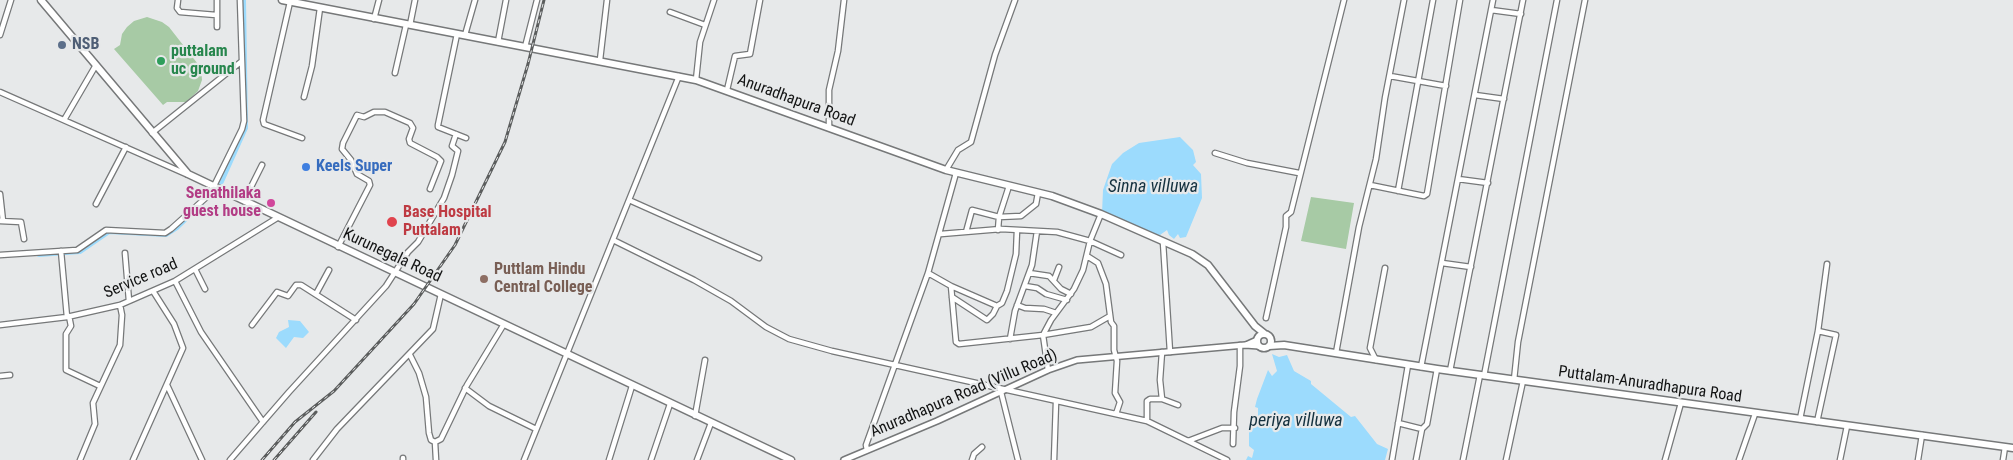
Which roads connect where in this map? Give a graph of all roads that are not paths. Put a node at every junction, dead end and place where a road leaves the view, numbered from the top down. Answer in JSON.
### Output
{"nodes":[{"id":1,"x":11,"y":0,"type":"edge"},
{"id":2,"x":41,"y":0,"type":"edge"},
{"id":3,"x":178,"y":0,"type":"edge"},
{"id":4,"x":216,"y":0,"type":"edge"},
{"id":5,"x":240,"y":0,"type":"edge"},
{"id":6,"x":285,"y":0,"type":"edge"},
{"id":7,"x":379,"y":0,"type":"edge"},
{"id":8,"x":415,"y":0,"type":"edge"},
{"id":9,"x":475,"y":0,"type":"edge"},
{"id":10,"x":506,"y":0,"type":"edge"},
{"id":11,"x":537,"y":0,"type":"edge"},
{"id":12,"x":607,"y":0,"type":"edge"},
{"id":13,"x":714,"y":0,"type":"edge"},
{"id":14,"x":760,"y":0,"type":"edge"},
{"id":15,"x":844,"y":0,"type":"edge"},
{"id":16,"x":1015,"y":0,"type":"edge"},
{"id":17,"x":1344,"y":0,"type":"edge"},
{"id":18,"x":1404,"y":0,"type":"edge"},
{"id":19,"x":1433,"y":0,"type":"edge"},
{"id":20,"x":1460,"y":0,"type":"edge"},
{"id":21,"x":1493,"y":0,"type":"edge"},
{"id":22,"x":1523,"y":0,"type":"edge"},
{"id":23,"x":1557,"y":0,"type":"edge"},
{"id":24,"x":1585,"y":0,"type":"edge"},
{"id":25,"x":320,"y":8,"type":"junction"},
{"id":26,"x":1491,"y":10,"type":"junction"},
{"id":27,"x":670,"y":12,"type":"dead end"},
{"id":28,"x":1520,"y":14,"type":"junction"},
{"id":29,"x":216,"y":15,"type":"junction"},
{"id":30,"x":374,"y":19,"type":"junction"},
{"id":31,"x":408,"y":25,"type":"junction"},
{"id":32,"x":705,"y":25,"type":"junction"},
{"id":33,"x":218,"y":27,"type":"dead end"},
{"id":34,"x":1,"y":31,"type":"edge"},
{"id":35,"x":457,"y":34,"type":"junction"},
{"id":36,"x":465,"y":35,"type":"junction"},
{"id":37,"x":498,"y":42,"type":"junction"},
{"id":38,"x":525,"y":47,"type":"junction"},
{"id":39,"x":600,"y":60,"type":"junction"},
{"id":40,"x":242,"y":61,"type":"junction"},
{"id":41,"x":96,"y":65,"type":"junction"},
{"id":42,"x":395,"y":74,"type":"dead end"},
{"id":43,"x":679,"y":76,"type":"junction"},
{"id":44,"x":1390,"y":76,"type":"junction"},
{"id":45,"x":696,"y":80,"type":"junction"},
{"id":46,"x":1418,"y":81,"type":"junction"},
{"id":47,"x":1446,"y":86,"type":"junction"},
{"id":48,"x":726,"y":90,"type":"junction"},
{"id":49,"x":0,"y":92,"type":"edge"},
{"id":50,"x":1475,"y":95,"type":"junction"},
{"id":51,"x":304,"y":97,"type":"dead end"},
{"id":52,"x":1504,"y":99,"type":"junction"},
{"id":53,"x":64,"y":120,"type":"junction"},
{"id":54,"x":829,"y":127,"type":"junction"},
{"id":55,"x":152,"y":133,"type":"junction"},
{"id":56,"x":456,"y":134,"type":"junction"},
{"id":57,"x":302,"y":138,"type":"dead end"},
{"id":58,"x":466,"y":138,"type":"dead end"},
{"id":59,"x":126,"y":147,"type":"junction"},
{"id":60,"x":1215,"y":153,"type":"dead end"},
{"id":61,"x":262,"y":164,"type":"dead end"},
{"id":62,"x":946,"y":170,"type":"junction"},
{"id":63,"x":956,"y":173,"type":"junction"},
{"id":64,"x":1299,"y":173,"type":"junction"},
{"id":65,"x":188,"y":174,"type":"junction"},
{"id":66,"x":1458,"y":179,"type":"junction"},
{"id":67,"x":1488,"y":183,"type":"junction"},
{"id":68,"x":1370,"y":184,"type":"junction"},
{"id":69,"x":1009,"y":186,"type":"junction"},
{"id":70,"x":214,"y":187,"type":"junction"},
{"id":71,"x":430,"y":189,"type":"dead end"},
{"id":72,"x":1398,"y":191,"type":"junction"},
{"id":73,"x":1038,"y":193,"type":"junction"},
{"id":74,"x":0,"y":194,"type":"edge"},
{"id":75,"x":630,"y":200,"type":"junction"},
{"id":76,"x":244,"y":202,"type":"junction"},
{"id":77,"x":96,"y":204,"type":"dead end"},
{"id":78,"x":1101,"y":214,"type":"junction"},
{"id":79,"x":999,"y":217,"type":"junction"},
{"id":80,"x":277,"y":218,"type":"junction"},
{"id":81,"x":2,"y":221,"type":"edge"},
{"id":82,"x":998,"y":230,"type":"junction"},
{"id":83,"x":1017,"y":230,"type":"junction"},
{"id":84,"x":1037,"y":231,"type":"junction"},
{"id":85,"x":966,"y":232,"type":"junction"},
{"id":86,"x":941,"y":234,"type":"junction"},
{"id":87,"x":24,"y":239,"type":"dead end"},
{"id":88,"x":613,"y":240,"type":"junction"},
{"id":89,"x":1090,"y":241,"type":"junction"},
{"id":90,"x":1163,"y":242,"type":"junction"},
{"id":91,"x":338,"y":247,"type":"junction"},
{"id":92,"x":61,"y":251,"type":"junction"},
{"id":93,"x":125,"y":253,"type":"dead end"},
{"id":94,"x":0,"y":254,"type":"edge"},
{"id":95,"x":1121,"y":255,"type":"dead end"},
{"id":96,"x":1087,"y":256,"type":"junction"},
{"id":97,"x":759,"y":258,"type":"dead end"},
{"id":98,"x":1442,"y":263,"type":"junction"},
{"id":99,"x":1827,"y":264,"type":"dead end"},
{"id":100,"x":1059,"y":267,"type":"dead end"},
{"id":101,"x":1471,"y":267,"type":"junction"},
{"id":102,"x":1385,"y":268,"type":"dead end"},
{"id":103,"x":195,"y":269,"type":"junction"},
{"id":104,"x":329,"y":270,"type":"dead end"},
{"id":105,"x":395,"y":273,"type":"junction"},
{"id":106,"x":928,"y":273,"type":"junction"},
{"id":107,"x":1029,"y":273,"type":"junction"},
{"id":108,"x":1054,"y":280,"type":"junction"},
{"id":109,"x":175,"y":281,"type":"junction"},
{"id":110,"x":951,"y":286,"type":"junction"},
{"id":111,"x":1025,"y":286,"type":"junction"},
{"id":112,"x":206,"y":289,"type":"dead end"},
{"id":113,"x":153,"y":291,"type":"junction"},
{"id":114,"x":316,"y":294,"type":"junction"},
{"id":115,"x":441,"y":294,"type":"junction"},
{"id":116,"x":1070,"y":294,"type":"junction"},
{"id":117,"x":952,"y":297,"type":"junction"},
{"id":118,"x":1066,"y":300,"type":"junction"},
{"id":119,"x":129,"y":301,"type":"junction"},
{"id":120,"x":120,"y":304,"type":"junction"},
{"id":121,"x":1017,"y":305,"type":"junction"},
{"id":122,"x":997,"y":306,"type":"junction"},
{"id":123,"x":1056,"y":313,"type":"junction"},
{"id":124,"x":1110,"y":316,"type":"junction"},
{"id":125,"x":68,"y":317,"type":"junction"},
{"id":126,"x":1266,"y":318,"type":"dead end"},
{"id":127,"x":356,"y":320,"type":"junction"},
{"id":128,"x":504,"y":324,"type":"junction"},
{"id":129,"x":0,"y":325,"type":"edge"},
{"id":130,"x":252,"y":325,"type":"dead end"},
{"id":131,"x":1255,"y":326,"type":"junction"},
{"id":132,"x":1818,"y":331,"type":"junction"},
{"id":133,"x":1043,"y":335,"type":"junction"},
{"id":134,"x":1267,"y":336,"type":"junction"},
{"id":135,"x":1010,"y":339,"type":"junction"},
{"id":136,"x":1258,"y":342,"type":"junction"},
{"id":137,"x":1243,"y":345,"type":"junction"},
{"id":138,"x":1284,"y":345,"type":"junction"},
{"id":139,"x":1269,"y":346,"type":"junction"},
{"id":140,"x":1162,"y":352,"type":"junction"},
{"id":141,"x":1170,"y":352,"type":"junction"},
{"id":142,"x":1336,"y":354,"type":"junction"},
{"id":143,"x":410,"y":355,"type":"junction"},
{"id":144,"x":567,"y":355,"type":"junction"},
{"id":145,"x":1116,"y":355,"type":"junction"},
{"id":146,"x":705,"y":360,"type":"dead end"},
{"id":147,"x":1376,"y":360,"type":"junction"},
{"id":148,"x":896,"y":365,"type":"junction"},
{"id":149,"x":1408,"y":365,"type":"junction"},
{"id":150,"x":1421,"y":367,"type":"junction"},
{"id":151,"x":1436,"y":369,"type":"junction"},
{"id":152,"x":1048,"y":370,"type":"junction"},
{"id":153,"x":1450,"y":371,"type":"junction"},
{"id":154,"x":10,"y":375,"type":"dead end"},
{"id":155,"x":0,"y":376,"type":"edge"},
{"id":156,"x":1482,"y":376,"type":"junction"},
{"id":157,"x":1514,"y":380,"type":"junction"},
{"id":158,"x":1523,"y":381,"type":"junction"},
{"id":159,"x":167,"y":385,"type":"junction"},
{"id":160,"x":100,"y":386,"type":"junction"},
{"id":161,"x":632,"y":386,"type":"junction"},
{"id":162,"x":465,"y":388,"type":"junction"},
{"id":163,"x":1004,"y":391,"type":"junction"},
{"id":164,"x":1162,"y":399,"type":"junction"},
{"id":165,"x":1056,"y":402,"type":"junction"},
{"id":166,"x":1681,"y":403,"type":"junction"},
{"id":167,"x":670,"y":404,"type":"junction"},
{"id":168,"x":1178,"y":405,"type":"dead end"},
{"id":169,"x":1116,"y":414,"type":"junction"},
{"id":170,"x":1755,"y":414,"type":"junction"},
{"id":171,"x":695,"y":416,"type":"junction"},
{"id":172,"x":1800,"y":419,"type":"junction"},
{"id":173,"x":1147,"y":421,"type":"junction"},
{"id":174,"x":263,"y":422,"type":"junction"},
{"id":175,"x":1817,"y":422,"type":"junction"},
{"id":176,"x":1398,"y":423,"type":"junction"},
{"id":177,"x":711,"y":424,"type":"junction"},
{"id":178,"x":1847,"y":426,"type":"junction"},
{"id":179,"x":1235,"y":428,"type":"junction"},
{"id":180,"x":1422,"y":429,"type":"junction"},
{"id":181,"x":536,"y":430,"type":"junction"},
{"id":182,"x":1922,"y":435,"type":"junction"},
{"id":183,"x":1188,"y":441,"type":"junction"},
{"id":184,"x":435,"y":442,"type":"junction"},
{"id":185,"x":1233,"y":444,"type":"dead end"},
{"id":186,"x":982,"y":447,"type":"dead end"},
{"id":187,"x":2005,"y":447,"type":"junction"},
{"id":188,"x":2013,"y":448,"type":"edge"},
{"id":189,"x":867,"y":450,"type":"junction"},
{"id":190,"x":80,"y":460,"type":"edge"},
{"id":191,"x":133,"y":460,"type":"edge"},
{"id":192,"x":202,"y":460,"type":"edge"},
{"id":193,"x":230,"y":460,"type":"edge"},
{"id":194,"x":314,"y":460,"type":"edge"},
{"id":195,"x":436,"y":460,"type":"edge"},
{"id":196,"x":524,"y":460,"type":"edge"},
{"id":197,"x":609,"y":460,"type":"edge"},
{"id":198,"x":651,"y":460,"type":"edge"},
{"id":199,"x":697,"y":460,"type":"edge"},
{"id":200,"x":791,"y":460,"type":"edge"},
{"id":201,"x":844,"y":460,"type":"edge"},
{"id":202,"x":972,"y":460,"type":"edge"},
{"id":203,"x":1018,"y":460,"type":"edge"},
{"id":204,"x":1054,"y":460,"type":"edge"},
{"id":205,"x":1227,"y":460,"type":"edge"},
{"id":206,"x":1392,"y":460,"type":"edge"},
{"id":207,"x":1416,"y":460,"type":"edge"},
{"id":208,"x":1463,"y":460,"type":"edge"},
{"id":209,"x":1506,"y":460,"type":"edge"},
{"id":210,"x":1665,"y":460,"type":"edge"},
{"id":211,"x":1739,"y":460,"type":"edge"},
{"id":212,"x":1840,"y":460,"type":"edge"},
{"id":213,"x":1918,"y":460,"type":"edge"},
{"id":214,"x":2003,"y":460,"type":"edge"}],
"edges":[{"from":1,"to":34,"type":"street"},
{"from":2,"to":41,"type":"highway","name":"Kurunegala Road"},
{"from":3,"to":29,"type":"street"},
{"from":4,"to":29,"type":"street"},
{"from":5,"to":40,"type":"street"},
{"from":6,"to":25,"type":"highway","name":"Anuradhapura Road"},
{"from":6,"to":57,"type":"street"},
{"from":7,"to":30,"type":"street"},
{"from":8,"to":31,"type":"street"},
{"from":9,"to":36,"type":"street"},
{"from":10,"to":37,"type":"street"},
{"from":11,"to":38,"type":"street"},
{"from":12,"to":39,"type":"street"},
{"from":13,"to":32,"type":"street"},
{"from":14,"to":48,"type":"street"},
{"from":15,"to":54,"type":"street"},
{"from":16,"to":62,"type":"street"},
{"from":17,"to":64,"type":"street"},
{"from":18,"to":44,"type":"street"},
{"from":19,"to":46,"type":"street"},
{"from":20,"to":47,"type":"street"},
{"from":21,"to":26,"type":"street"},
{"from":22,"to":28,"type":"street"},
{"from":23,"to":156,"type":"street"},
{"from":24,"to":157,"type":"street"},
{"from":25,"to":30,"type":"highway","name":"Anuradhapura Road"},
{"from":25,"to":51,"type":"street"},
{"from":26,"to":28,"type":"street"},
{"from":26,"to":50,"type":"street"},
{"from":27,"to":32,"type":"street"},
{"from":28,"to":52,"type":"street"},
{"from":29,"to":33,"type":"street"},
{"from":30,"to":31,"type":"highway","name":"Anuradhapura Road"},
{"from":31,"to":35,"type":"highway","name":"Anuradhapura Road"},
{"from":31,"to":42,"type":"street"},
{"from":32,"to":45,"type":"street"},
{"from":35,"to":36,"type":"highway","name":"Anuradhapura Road"},
{"from":35,"to":56,"type":"street"},
{"from":36,"to":37,"type":"highway","name":"Anuradhapura Road"},
{"from":37,"to":38,"type":"highway","name":"Anuradhapura Road"},
{"from":38,"to":39,"type":"highway","name":"Anuradhapura Road"},
{"from":39,"to":43,"type":"highway","name":"Anuradhapura Road"},
{"from":40,"to":55,"type":"street"},
{"from":40,"to":70,"type":"street"},
{"from":41,"to":53,"type":"street"},
{"from":41,"to":55,"type":"highway","name":"Kurunegala Road"},
{"from":43,"to":45,"type":"highway","name":"Anuradhapura Road"},
{"from":43,"to":75,"type":"street"},
{"from":44,"to":46,"type":"street"},
{"from":44,"to":68,"type":"street"},
{"from":45,"to":48,"type":"highway","name":"Anuradhapura Road"},
{"from":46,"to":47,"type":"street"},
{"from":46,"to":72,"type":"street"},
{"from":47,"to":72,"type":"street"},
{"from":48,"to":54,"type":"highway","name":"Anuradhapura Road"},
{"from":49,"to":53,"type":"street"},
{"from":50,"to":52,"type":"street"},
{"from":50,"to":66,"type":"street"},
{"from":52,"to":67,"type":"street"},
{"from":53,"to":59,"type":"street"},
{"from":54,"to":62,"type":"highway","name":"Anuradhapura Road"},
{"from":55,"to":65,"type":"highway","name":"Kurunegala Road"},
{"from":56,"to":58,"type":"street"},
{"from":56,"to":105,"type":"street"},
{"from":59,"to":65,"type":"street"},
{"from":59,"to":77,"type":"street"},
{"from":60,"to":64,"type":"street"},
{"from":61,"to":76,"type":"street"},
{"from":62,"to":63,"type":"highway","name":"Anuradhapura Road"},
{"from":63,"to":69,"type":"highway","name":"Anuradhapura Road"},
{"from":63,"to":86,"type":"street"},
{"from":64,"to":126,"type":"street"},
{"from":65,"to":70,"type":"highway","name":"Kurunegala Road"},
{"from":66,"to":67,"type":"street"},
{"from":66,"to":98,"type":"street"},
{"from":67,"to":101,"type":"street"},
{"from":68,"to":72,"type":"street"},
{"from":68,"to":142,"type":"street"},
{"from":69,"to":73,"type":"highway","name":"Anuradhapura Road"},
{"from":69,"to":79,"type":"street"},
{"from":70,"to":76,"type":"highway","name":"Kurunegala Road"},
{"from":70,"to":92,"type":"street"},
{"from":71,"to":91,"type":"street"},
{"from":73,"to":78,"type":"highway","name":"Anuradhapura Road"},
{"from":73,"to":79,"type":"street"},
{"from":74,"to":81,"type":"street"},
{"from":75,"to":88,"type":"street"},
{"from":75,"to":97,"type":"street"},
{"from":76,"to":80,"type":"highway","name":"Kurunegala Road"},
{"from":78,"to":89,"type":"street"},
{"from":78,"to":90,"type":"highway","name":"Anuradhapura Road"},
{"from":79,"to":82,"type":"street"},
{"from":79,"to":85,"type":"street"},
{"from":80,"to":91,"type":"highway","name":"Kurunegala Road"},
{"from":80,"to":103,"type":"street","name":"Service road"},
{"from":81,"to":87,"type":"street"},
{"from":82,"to":83,"type":"street"},
{"from":82,"to":85,"type":"street"},
{"from":83,"to":84,"type":"street"},
{"from":83,"to":122,"type":"street"},
{"from":84,"to":89,"type":"street"},
{"from":84,"to":107,"type":"street"},
{"from":85,"to":86,"type":"street"},
{"from":86,"to":106,"type":"street"},
{"from":88,"to":144,"type":"street"},
{"from":88,"to":148,"type":"street"},
{"from":89,"to":95,"type":"street"},
{"from":89,"to":96,"type":"street"},
{"from":90,"to":131,"type":"highway","name":"Anuradhapura Road"},
{"from":90,"to":141,"type":"street"},
{"from":91,"to":105,"type":"highway","name":"Kurunegala Road"},
{"from":92,"to":94,"type":"street"},
{"from":92,"to":125,"type":"street"},
{"from":93,"to":119,"type":"street"},
{"from":96,"to":116,"type":"street"},
{"from":96,"to":124,"type":"street"},
{"from":98,"to":101,"type":"street"},
{"from":98,"to":150,"type":"street"},
{"from":99,"to":132,"type":"street"},
{"from":100,"to":108,"type":"street"},
{"from":101,"to":153,"type":"street"},
{"from":102,"to":147,"type":"street"},
{"from":103,"to":109,"type":"street","name":"Service road"},
{"from":103,"to":112,"type":"street"},
{"from":104,"to":114,"type":"street"},
{"from":105,"to":115,"type":"highway","name":"Kurunegala Road"},
{"from":105,"to":127,"type":"street"},
{"from":106,"to":110,"type":"street"},
{"from":106,"to":148,"type":"street"},
{"from":107,"to":108,"type":"street"},
{"from":107,"to":111,"type":"street"},
{"from":108,"to":116,"type":"street"},
{"from":109,"to":113,"type":"street","name":"Service road"},
{"from":109,"to":174,"type":"street"},
{"from":110,"to":117,"type":"street"},
{"from":110,"to":122,"type":"street"},
{"from":111,"to":118,"type":"street"},
{"from":111,"to":121,"type":"street"},
{"from":113,"to":119,"type":"street","name":"Service road"},
{"from":113,"to":159,"type":"street"},
{"from":114,"to":127,"type":"street"},
{"from":114,"to":130,"type":"street"},
{"from":115,"to":128,"type":"highway","name":"Kurunegala Road"},
{"from":115,"to":143,"type":"street"},
{"from":116,"to":118,"type":"street"},
{"from":117,"to":122,"type":"street"},
{"from":117,"to":135,"type":"street"},
{"from":118,"to":123,"type":"street"},
{"from":119,"to":120,"type":"street","name":"Service road"},
{"from":120,"to":125,"type":"street","name":"Service road"},
{"from":120,"to":160,"type":"street"},
{"from":121,"to":123,"type":"street"},
{"from":121,"to":135,"type":"street"},
{"from":123,"to":133,"type":"street"},
{"from":124,"to":133,"type":"street"},
{"from":124,"to":145,"type":"street"},
{"from":125,"to":129,"type":"street","name":"Service road"},
{"from":125,"to":160,"type":"street"},
{"from":127,"to":174,"type":"street"},
{"from":128,"to":144,"type":"highway","name":"Kurunegala Road"},
{"from":128,"to":162,"type":"street"},
{"from":131,"to":134,"type":"highway","name":"Anuradhapura Road"},
{"from":131,"to":136,"type":"highway","name":"Anuradhapura Road"},
{"from":132,"to":172,"type":"street"},
{"from":132,"to":175,"type":"street"},
{"from":133,"to":135,"type":"street"},
{"from":133,"to":152,"type":"street"},
{"from":134,"to":136,"type":"highway"},
{"from":134,"to":138,"type":"highway","name":"Anuradhapura Road"},
{"from":134,"to":139,"type":"highway"},
{"from":136,"to":137,"type":"main road","name":"Anuradhapura Road (Villu Road)"},
{"from":136,"to":139,"type":"highway"},
{"from":137,"to":141,"type":"main road","name":"Anuradhapura Road (Villu Road)"},
{"from":137,"to":179,"type":"street"},
{"from":138,"to":139,"type":"highway"},
{"from":138,"to":142,"type":"highway","name":"Puttalam-Anuradhapura Road"},
{"from":140,"to":141,"type":"main road","name":"Anuradhapura Road (Villu Road)"},
{"from":140,"to":145,"type":"main road","name":"Anuradhapura Road (Villu Road)"},
{"from":140,"to":164,"type":"street"},
{"from":142,"to":147,"type":"highway","name":"Puttalam-Anuradhapura Road"},
{"from":143,"to":184,"type":"street"},
{"from":143,"to":194,"type":"street"},
{"from":144,"to":161,"type":"highway","name":"Kurunegala Road"},
{"from":144,"to":181,"type":"street"},
{"from":145,"to":152,"type":"main road","name":"Anuradhapura Road (Villu Road)"},
{"from":145,"to":169,"type":"street"},
{"from":146,"to":171,"type":"street"},
{"from":147,"to":149,"type":"highway","name":"Puttalam-Anuradhapura Road"},
{"from":148,"to":163,"type":"street"},
{"from":148,"to":189,"type":"street"},
{"from":149,"to":150,"type":"highway","name":"Puttalam-Anuradhapura Road"},
{"from":149,"to":176,"type":"street"},
{"from":150,"to":151,"type":"highway","name":"Puttalam-Anuradhapura Road"},
{"from":151,"to":153,"type":"highway","name":"Puttalam-Anuradhapura Road"},
{"from":151,"to":180,"type":"street"},
{"from":152,"to":163,"type":"main road","name":"Anuradhapura Road (Villu Road)"},
{"from":153,"to":156,"type":"highway","name":"Puttalam-Anuradhapura Road"},
{"from":154,"to":155,"type":"street"},
{"from":156,"to":157,"type":"highway","name":"Puttalam-Anuradhapura Road"},
{"from":156,"to":208,"type":"street"},
{"from":157,"to":158,"type":"highway","name":"Puttalam-Anuradhapura Road"},
{"from":158,"to":166,"type":"highway","name":"Puttalam-Anuradhapura Road"},
{"from":158,"to":209,"type":"street"},
{"from":159,"to":191,"type":"street"},
{"from":159,"to":192,"type":"street"},
{"from":160,"to":190,"type":"street"},
{"from":161,"to":167,"type":"highway","name":"Kurunegala Road"},
{"from":161,"to":197,"type":"street"},
{"from":162,"to":181,"type":"street"},
{"from":162,"to":184,"type":"street"},
{"from":163,"to":165,"type":"street"},
{"from":163,"to":189,"type":"main road","name":"Anuradhapura Road (Villu Road)"},
{"from":163,"to":203,"type":"street"},
{"from":164,"to":168,"type":"street"},
{"from":164,"to":173,"type":"street"},
{"from":165,"to":169,"type":"street"},
{"from":165,"to":204,"type":"street"},
{"from":166,"to":170,"type":"highway","name":"Puttalam-Anuradhapura Road"},
{"from":166,"to":210,"type":"street"},
{"from":167,"to":171,"type":"highway","name":"Kurunegala Road"},
{"from":167,"to":198,"type":"street"},
{"from":169,"to":173,"type":"street"},
{"from":170,"to":172,"type":"highway","name":"Puttalam-Anuradhapura Road"},
{"from":170,"to":211,"type":"street"},
{"from":171,"to":177,"type":"highway","name":"Kurunegala Road"},
{"from":172,"to":175,"type":"highway","name":"Puttalam-Anuradhapura Road"},
{"from":173,"to":183,"type":"street"},
{"from":174,"to":193,"type":"street"},
{"from":175,"to":178,"type":"highway","name":"Puttalam-Anuradhapura Road"},
{"from":176,"to":180,"type":"street"},
{"from":176,"to":206,"type":"street"},
{"from":177,"to":199,"type":"street"},
{"from":177,"to":200,"type":"highway","name":"Kurunegala Road"},
{"from":178,"to":182,"type":"highway","name":"Puttalam-Anuradhapura Road"},
{"from":178,"to":212,"type":"street"},
{"from":179,"to":183,"type":"street"},
{"from":179,"to":185,"type":"street"},
{"from":180,"to":207,"type":"street"},
{"from":181,"to":196,"type":"street"},
{"from":182,"to":187,"type":"highway","name":"Puttalam-Anuradhapura Road"},
{"from":182,"to":213,"type":"street"},
{"from":183,"to":205,"type":"street"},
{"from":184,"to":195,"type":"street"},
{"from":186,"to":202,"type":"street"},
{"from":187,"to":188,"type":"highway","name":"Puttalam-Anuradhapura Road"},
{"from":187,"to":214,"type":"street"},
{"from":189,"to":201,"type":"main road","name":"Anuradhapura Road (Villu Road)"}]}
